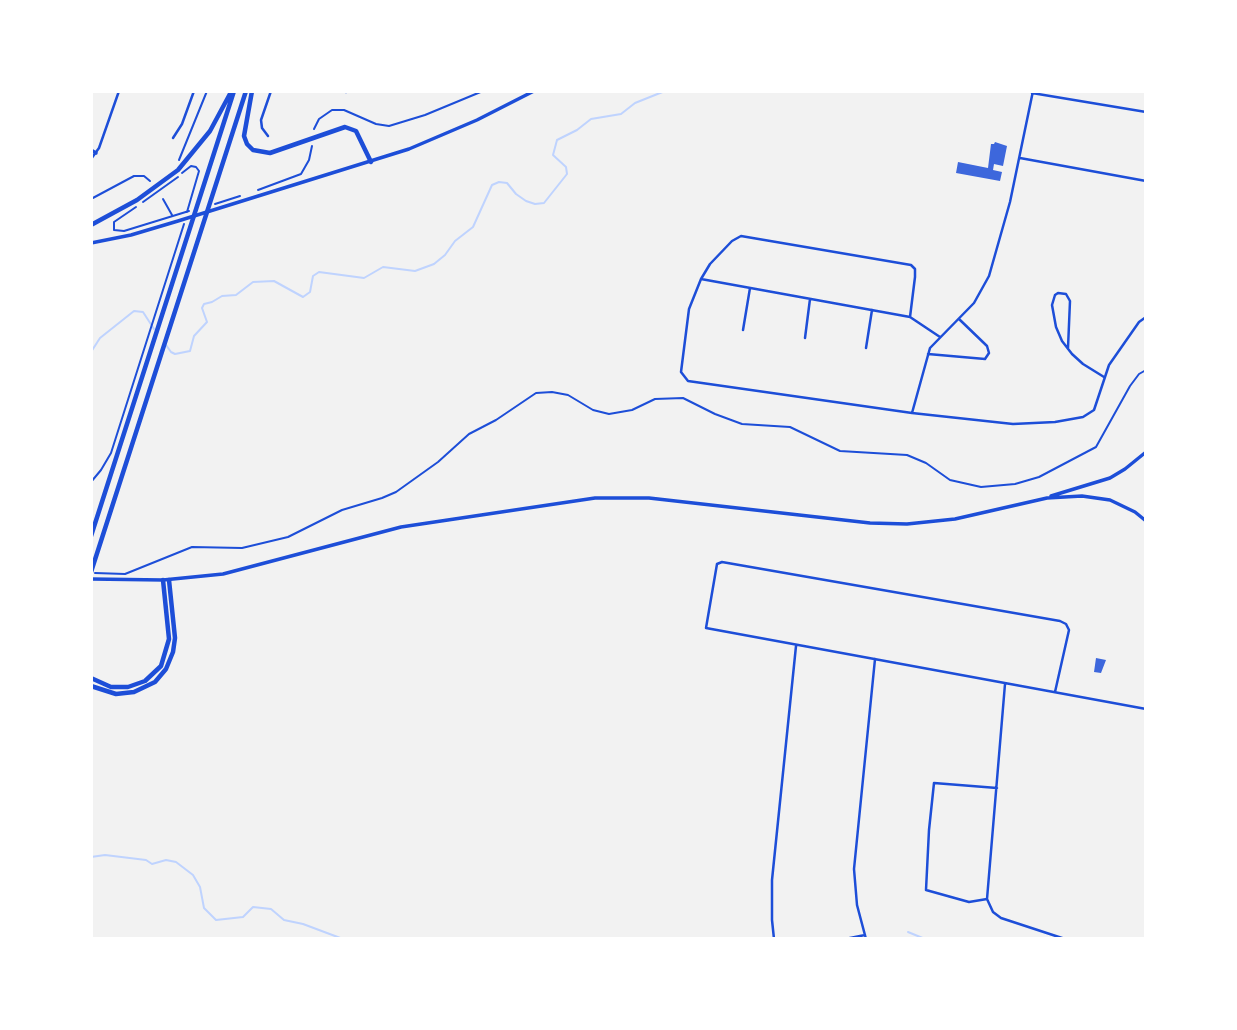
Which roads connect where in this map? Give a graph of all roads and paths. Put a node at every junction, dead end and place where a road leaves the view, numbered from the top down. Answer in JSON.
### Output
{"nodes":[{"id":1,"x":119,"y":91,"type":"edge"},
{"id":2,"x":194,"y":91,"type":"edge"},
{"id":3,"x":207,"y":91,"type":"edge"},
{"id":4,"x":233,"y":91,"type":"edge"},
{"id":5,"x":246,"y":91,"type":"edge"},
{"id":6,"x":252,"y":91,"type":"edge"},
{"id":7,"x":271,"y":91,"type":"edge"},
{"id":8,"x":483,"y":91,"type":"edge"},
{"id":9,"x":534,"y":91,"type":"edge"},
{"id":10,"x":1033,"y":92,"type":"edge"},
{"id":11,"x":1146,"y":112,"type":"edge"},
{"id":12,"x":314,"y":129,"type":"dead end"},
{"id":13,"x":268,"y":136,"type":"dead end"},
{"id":14,"x":173,"y":138,"type":"dead end"},
{"id":15,"x":312,"y":146,"type":"dead end"},
{"id":16,"x":91,"y":150,"type":"edge"},
{"id":17,"x":96,"y":153,"type":"junction"},
{"id":18,"x":1020,"y":158,"type":"junction"},
{"id":19,"x":91,"y":159,"type":"edge"},
{"id":20,"x":370,"y":162,"type":"junction"},
{"id":21,"x":177,"y":163,"type":"dead end"},
{"id":22,"x":150,"y":181,"type":"dead end"},
{"id":23,"x":1146,"y":181,"type":"edge"},
{"id":24,"x":253,"y":192,"type":"dead end"},
{"id":25,"x":240,"y":196,"type":"dead end"},
{"id":26,"x":91,"y":199,"type":"edge"},
{"id":27,"x":163,"y":199,"type":"dead end"},
{"id":28,"x":215,"y":204,"type":"dead end"},
{"id":29,"x":194,"y":210,"type":"dead end"},
{"id":30,"x":173,"y":216,"type":"junction"},
{"id":31,"x":91,"y":225,"type":"edge"},
{"id":32,"x":91,"y":243,"type":"edge"},
{"id":33,"x":701,"y":279,"type":"junction"},
{"id":34,"x":750,"y":288,"type":"junction"},
{"id":35,"x":810,"y":299,"type":"junction"},
{"id":36,"x":872,"y":310,"type":"junction"},
{"id":37,"x":909,"y":317,"type":"junction"},
{"id":38,"x":1146,"y":317,"type":"edge"},
{"id":39,"x":959,"y":320,"type":"junction"},
{"id":40,"x":743,"y":330,"type":"dead end"},
{"id":41,"x":940,"y":337,"type":"junction"},
{"id":42,"x":805,"y":338,"type":"dead end"},
{"id":43,"x":866,"y":348,"type":"dead end"},
{"id":44,"x":1068,"y":348,"type":"junction"},
{"id":45,"x":928,"y":354,"type":"junction"},
{"id":46,"x":1146,"y":370,"type":"edge"},
{"id":47,"x":1104,"y":377,"type":"junction"},
{"id":48,"x":912,"y":412,"type":"junction"},
{"id":49,"x":1146,"y":452,"type":"edge"},
{"id":50,"x":91,"y":482,"type":"edge"},
{"id":51,"x":1039,"y":500,"type":"junction"},
{"id":52,"x":1146,"y":520,"type":"edge"},
{"id":53,"x":91,"y":536,"type":"edge"},
{"id":54,"x":91,"y":572,"type":"edge"},
{"id":55,"x":91,"y":579,"type":"edge"},
{"id":56,"x":166,"y":580,"type":"junction"},
{"id":57,"x":796,"y":645,"type":"junction"},
{"id":58,"x":875,"y":659,"type":"junction"},
{"id":59,"x":91,"y":678,"type":"edge"},
{"id":60,"x":1004,"y":683,"type":"junction"},
{"id":61,"x":91,"y":686,"type":"edge"},
{"id":62,"x":1055,"y":692,"type":"junction"},
{"id":63,"x":1146,"y":709,"type":"edge"},
{"id":64,"x":997,"y":789,"type":"junction"},
{"id":65,"x":987,"y":899,"type":"junction"},
{"id":66,"x":865,"y":937,"type":"edge"},
{"id":67,"x":774,"y":939,"type":"edge"},
{"id":68,"x":845,"y":939,"type":"edge"},
{"id":69,"x":1065,"y":939,"type":"edge"}],
"edges":[{"from":1,"to":17,"type":"street"},
{"from":2,"to":14,"type":"street"},
{"from":3,"to":21,"type":"path"},
{"from":4,"to":31,"type":"highway"},
{"from":4,"to":53,"type":"highway"},
{"from":5,"to":54,"type":"highway"},
{"from":6,"to":20,"type":"highway"},
{"from":7,"to":13,"type":"street"},
{"from":8,"to":12,"type":"path"},
{"from":9,"to":20,"type":"street"},
{"from":10,"to":11,"type":"street"},
{"from":10,"to":18,"type":"street"},
{"from":15,"to":24,"type":"path"},
{"from":16,"to":17,"type":"street"},
{"from":17,"to":19,"type":"street"},
{"from":18,"to":23,"type":"street"},
{"from":18,"to":39,"type":"street"},
{"from":20,"to":32,"type":"street"},
{"from":22,"to":26,"type":"path"},
{"from":25,"to":28,"type":"path"},
{"from":27,"to":30,"type":"path"},
{"from":29,"to":30,"type":"path"},
{"from":30,"to":50,"type":"path"},
{"from":33,"to":34,"type":"street"},
{"from":33,"to":37,"type":"street"},
{"from":33,"to":48,"type":"street"},
{"from":34,"to":35,"type":"street"},
{"from":34,"to":40,"type":"street"},
{"from":35,"to":36,"type":"street"},
{"from":35,"to":42,"type":"street"},
{"from":36,"to":37,"type":"street"},
{"from":36,"to":43,"type":"street"},
{"from":37,"to":41,"type":"street"},
{"from":38,"to":47,"type":"street"},
{"from":39,"to":41,"type":"street"},
{"from":39,"to":45,"type":"street"},
{"from":41,"to":45,"type":"street"},
{"from":44,"to":44,"type":"street"},
{"from":44,"to":47,"type":"street"},
{"from":45,"to":48,"type":"street"},
{"from":46,"to":54,"type":"path"},
{"from":47,"to":48,"type":"street"},
{"from":49,"to":51,"type":"street"},
{"from":51,"to":52,"type":"street"},
{"from":51,"to":56,"type":"street"},
{"from":55,"to":56,"type":"street"},
{"from":56,"to":59,"type":"highway"},
{"from":56,"to":61,"type":"highway"},
{"from":57,"to":58,"type":"street"},
{"from":57,"to":62,"type":"street"},
{"from":57,"to":67,"type":"street"},
{"from":58,"to":60,"type":"street"},
{"from":58,"to":66,"type":"street"},
{"from":60,"to":62,"type":"street"},
{"from":60,"to":64,"type":"street"},
{"from":62,"to":63,"type":"street"},
{"from":64,"to":65,"type":"street"},
{"from":64,"to":65,"type":"street"},
{"from":65,"to":69,"type":"street"},
{"from":66,"to":68,"type":"street"}]}
